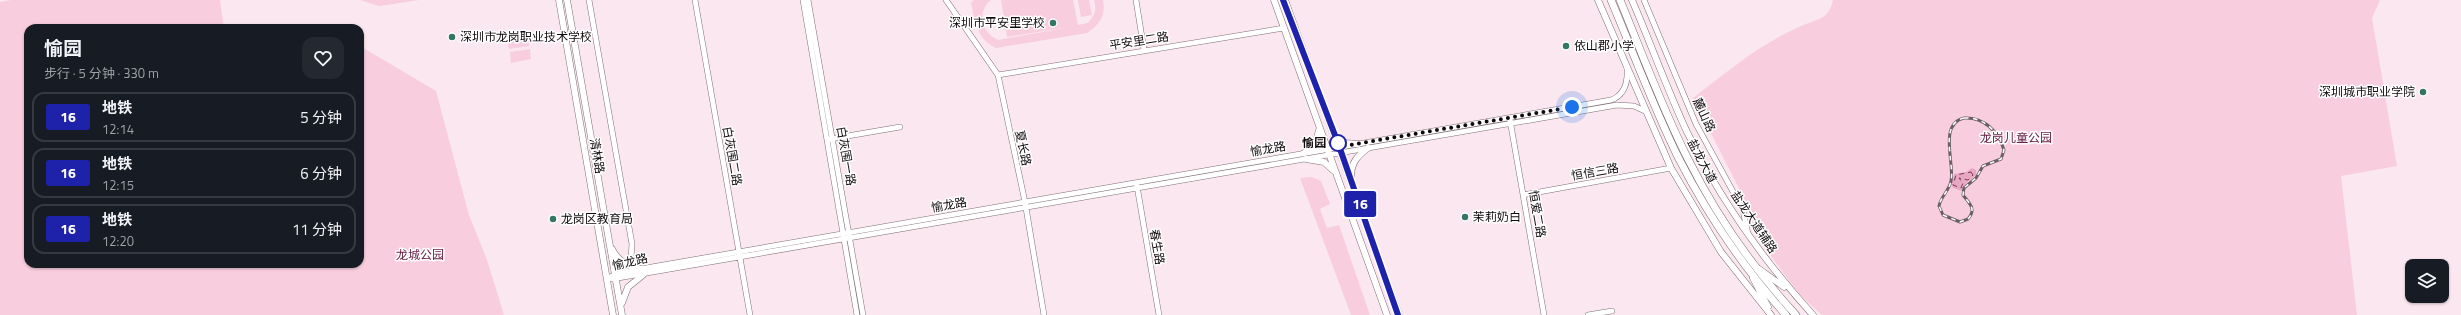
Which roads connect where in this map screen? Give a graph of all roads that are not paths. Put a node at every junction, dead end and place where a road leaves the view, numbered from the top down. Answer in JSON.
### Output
{"nodes":[{"id":1,"x":558,"y":0,"type":"edge"},
{"id":2,"x":567,"y":0,"type":"edge"},
{"id":3,"x":589,"y":0,"type":"edge"},
{"id":4,"x":695,"y":0,"type":"edge"},
{"id":5,"x":802,"y":0,"type":"edge"},
{"id":6,"x":808,"y":0,"type":"edge"},
{"id":7,"x":946,"y":0,"type":"edge"},
{"id":8,"x":1136,"y":0,"type":"edge"},
{"id":9,"x":1285,"y":0,"type":"edge"},
{"id":10,"x":1598,"y":0,"type":"edge"},
{"id":11,"x":1611,"y":0,"type":"edge"},
{"id":12,"x":1620,"y":0,"type":"edge"},
{"id":13,"x":1632,"y":0,"type":"edge"},
{"id":14,"x":1644,"y":0,"type":"edge"},
{"id":15,"x":1275,"y":2,"type":"edge"},
{"id":16,"x":1284,"y":28,"type":"junction"},
{"id":17,"x":1144,"y":50,"type":"junction"},
{"id":18,"x":1627,"y":68,"type":"junction"},
{"id":19,"x":998,"y":75,"type":"junction"},
{"id":20,"x":1646,"y":111,"type":"junction"},
{"id":21,"x":1509,"y":118,"type":"junction"},
{"id":22,"x":1318,"y":124,"type":"junction"},
{"id":23,"x":1510,"y":124,"type":"junction"},
{"id":24,"x":900,"y":127,"type":"dead end"},
{"id":25,"x":1334,"y":134,"type":"junction"},
{"id":26,"x":829,"y":139,"type":"junction"},
{"id":27,"x":1358,"y":144,"type":"junction"},
{"id":28,"x":1368,"y":148,"type":"junction"},
{"id":29,"x":1340,"y":150,"type":"junction"},
{"id":30,"x":1328,"y":152,"type":"junction"},
{"id":31,"x":1305,"y":156,"type":"junction"},
{"id":32,"x":1671,"y":168,"type":"junction"},
{"id":33,"x":1337,"y":176,"type":"junction"},
{"id":34,"x":1136,"y":183,"type":"junction"},
{"id":35,"x":1352,"y":184,"type":"junction"},
{"id":36,"x":1137,"y":188,"type":"junction"},
{"id":37,"x":1523,"y":195,"type":"junction"},
{"id":38,"x":602,"y":198,"type":"junction"},
{"id":39,"x":593,"y":199,"type":"junction"},
{"id":40,"x":1025,"y":205,"type":"junction"},
{"id":41,"x":849,"y":236,"type":"junction"},
{"id":42,"x":1749,"y":236,"type":"junction"},
{"id":43,"x":843,"y":237,"type":"junction"},
{"id":44,"x":610,"y":245,"type":"junction"},
{"id":45,"x":740,"y":255,"type":"junction"},
{"id":46,"x":631,"y":258,"type":"dead end"},
{"id":47,"x":1751,"y":267,"type":"junction"},
{"id":48,"x":643,"y":272,"type":"junction"},
{"id":49,"x":616,"y":276,"type":"junction"},
{"id":50,"x":607,"y":278,"type":"junction"},
{"id":51,"x":1794,"y":294,"type":"junction"},
{"id":52,"x":1612,"y":311,"type":"dead end"},
{"id":53,"x":622,"y":313,"type":"edge"},
{"id":54,"x":613,"y":315,"type":"edge"},
{"id":55,"x":750,"y":315,"type":"edge"},
{"id":56,"x":857,"y":315,"type":"edge"},
{"id":57,"x":863,"y":315,"type":"edge"},
{"id":58,"x":1044,"y":315,"type":"edge"},
{"id":59,"x":1159,"y":315,"type":"edge"},
{"id":60,"x":1386,"y":315,"type":"edge"},
{"id":61,"x":1400,"y":315,"type":"edge"},
{"id":62,"x":1544,"y":315,"type":"edge"},
{"id":63,"x":1588,"y":315,"type":"edge"},
{"id":64,"x":1772,"y":315,"type":"edge"},
{"id":65,"x":1786,"y":315,"type":"edge"},
{"id":66,"x":1796,"y":315,"type":"edge"},
{"id":67,"x":1813,"y":315,"type":"edge"}],
"edges":[{"from":1,"to":39,"type":"main road","name":"清林路"},
{"from":2,"to":38,"type":"main road","name":"清林路"},
{"from":3,"to":46,"type":"street"},
{"from":4,"to":45,"type":"street","name":"白灰围二路"},
{"from":5,"to":26,"type":"street","name":"白灰围一路"},
{"from":6,"to":26,"type":"street","name":"白灰围一路"},
{"from":7,"to":19,"type":"street","name":"夏长路"},
{"from":8,"to":17,"type":"street"},
{"from":9,"to":15,"type":"main road"},
{"from":9,"to":25,"type":"main road"},
{"from":10,"to":18,"type":"main road"},
{"from":11,"to":47,"type":"highway","name":"盐龙大道"},
{"from":12,"to":47,"type":"highway","name":"盐龙大道"},
{"from":13,"to":42,"type":"main road","name":"盐龙大道辅路"},
{"from":14,"to":42,"type":"street","name":"麓山路"},
{"from":15,"to":16,"type":"main road"},
{"from":16,"to":17,"type":"street","name":"平安里二路"},
{"from":16,"to":22,"type":"main road"},
{"from":17,"to":19,"type":"street","name":"平安里二路"},
{"from":18,"to":20,"type":"main road"},
{"from":18,"to":21,"type":"street","name":"愉龙路"},
{"from":19,"to":40,"type":"street","name":"夏长路"},
{"from":20,"to":23,"type":"street","name":"愉龙路"},
{"from":20,"to":32,"type":"main road"},
{"from":21,"to":23,"type":"street","name":"恒爱二路"},
{"from":21,"to":27,"type":"street","name":"愉龙路"},
{"from":22,"to":30,"type":"main road"},
{"from":22,"to":31,"type":"main road"},
{"from":23,"to":28,"type":"street","name":"愉龙路"},
{"from":23,"to":37,"type":"street","name":"恒爱二路"},
{"from":24,"to":26,"type":"street"},
{"from":25,"to":27,"type":"main road"},
{"from":25,"to":29,"type":"main road"},
{"from":26,"to":41,"type":"street","name":"白灰围一路"},
{"from":26,"to":43,"type":"street","name":"白灰围一路"},
{"from":27,"to":29,"type":"street","name":"愉龙路"},
{"from":28,"to":29,"type":"street","name":"愉龙路"},
{"from":28,"to":35,"type":"main road"},
{"from":29,"to":30,"type":"street","name":"愉龙路"},
{"from":29,"to":35,"type":"main road"},
{"from":30,"to":31,"type":"street","name":"愉龙路"},
{"from":30,"to":33,"type":"main road"},
{"from":31,"to":33,"type":"main road"},
{"from":31,"to":34,"type":"street","name":"愉龙路"},
{"from":31,"to":36,"type":"street","name":"愉龙路"},
{"from":32,"to":37,"type":"street","name":"恒信三路"},
{"from":32,"to":64,"type":"main road"},
{"from":33,"to":60,"type":"main road"},
{"from":34,"to":36,"type":"street","name":"春生路"},
{"from":34,"to":40,"type":"street","name":"愉龙路"},
{"from":35,"to":61,"type":"main road"},
{"from":36,"to":40,"type":"street","name":"愉龙路"},
{"from":36,"to":59,"type":"street","name":"春生路"},
{"from":37,"to":62,"type":"street","name":"恒爱二路"},
{"from":38,"to":39,"type":"street"},
{"from":38,"to":44,"type":"main road","name":"清林路"},
{"from":39,"to":50,"type":"main road","name":"清林路"},
{"from":40,"to":41,"type":"street","name":"愉龙路"},
{"from":40,"to":58,"type":"street","name":"夏长路"},
{"from":41,"to":43,"type":"street","name":"愉龙路"},
{"from":41,"to":57,"type":"street","name":"白灰围一路"},
{"from":42,"to":51,"type":"main road","name":"盐龙大道辅路"},
{"from":43,"to":45,"type":"street","name":"愉龙路"},
{"from":43,"to":56,"type":"street","name":"白灰围一路"},
{"from":44,"to":48,"type":"main road"},
{"from":44,"to":49,"type":"main road","name":"清林路"},
{"from":45,"to":48,"type":"street","name":"愉龙路"},
{"from":45,"to":55,"type":"street","name":"白灰围二路"},
{"from":47,"to":51,"type":"main road"},
{"from":47,"to":64,"type":"main road"},
{"from":47,"to":65,"type":"highway","name":"盐龙大道"},
{"from":47,"to":66,"type":"highway","name":"盐龙大道"},
{"from":48,"to":49,"type":"street","name":"愉龙路"},
{"from":48,"to":53,"type":"main road"},
{"from":49,"to":50,"type":"street","name":"愉龙路"},
{"from":49,"to":53,"type":"main road","name":"清林路"},
{"from":50,"to":54,"type":"main road","name":"清林路"},
{"from":51,"to":67,"type":"main road","name":"盐龙大道辅路"},
{"from":52,"to":63,"type":"street"}]}
